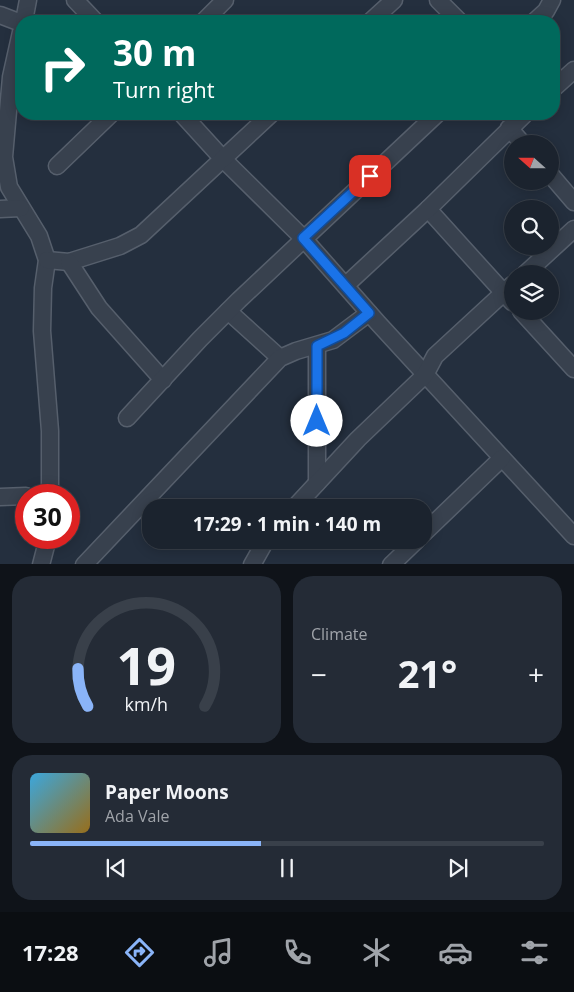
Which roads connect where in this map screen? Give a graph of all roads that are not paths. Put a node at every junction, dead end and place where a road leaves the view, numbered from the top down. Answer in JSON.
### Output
{"nodes":[{"id":1,"x":28,"y":0,"type":"edge"},
{"id":2,"x":75,"y":0,"type":"edge"},
{"id":3,"x":225,"y":0,"type":"edge"},
{"id":4,"x":394,"y":0,"type":"edge"},
{"id":5,"x":438,"y":0,"type":"edge"},
{"id":6,"x":552,"y":0,"type":"edge"},
{"id":7,"x":0,"y":15,"type":"edge"},
{"id":8,"x":24,"y":15,"type":"edge"},
{"id":9,"x":89,"y":15,"type":"edge"},
{"id":10,"x":210,"y":15,"type":"edge"},
{"id":11,"x":378,"y":15,"type":"edge"},
{"id":12,"x":453,"y":15,"type":"edge"},
{"id":13,"x":542,"y":15,"type":"edge"},
{"id":14,"x":15,"y":20,"type":"edge"},
{"id":15,"x":15,"y":60,"type":"edge"},
{"id":16,"x":574,"y":70,"type":"edge"},
{"id":17,"x":560,"y":83,"type":"edge"},
{"id":18,"x":105,"y":120,"type":"edge"},
{"id":19,"x":187,"y":120,"type":"edge"},
{"id":20,"x":265,"y":120,"type":"edge"},
{"id":21,"x":431,"y":120,"type":"edge"},
{"id":22,"x":518,"y":120,"type":"edge"},
{"id":23,"x":509,"y":128,"type":"junction"},
{"id":24,"x":515,"y":135,"type":"edge"},
{"id":25,"x":223,"y":159,"type":"junction"},
{"id":26,"x":57,"y":166,"type":"dead end"},
{"id":27,"x":559,"y":184,"type":"edge"},
{"id":28,"x":574,"y":202,"type":"edge"},
{"id":29,"x":21,"y":208,"type":"junction"},
{"id":30,"x":0,"y":209,"type":"edge"},
{"id":31,"x":428,"y":209,"type":"junction"},
{"id":32,"x":574,"y":229,"type":"edge"},
{"id":33,"x":303,"y":238,"type":"junction"},
{"id":34,"x":48,"y":260,"type":"junction"},
{"id":35,"x":69,"y":262,"type":"junction"},
{"id":36,"x":535,"y":265,"type":"edge"},
{"id":37,"x":346,"y":285,"type":"junction"},
{"id":38,"x":504,"y":287,"type":"edge"},
{"id":39,"x":504,"y":298,"type":"edge"},
{"id":40,"x":228,"y":311,"type":"junction"},
{"id":41,"x":369,"y":313,"type":"junction"},
{"id":42,"x":529,"y":320,"type":"edge"},
{"id":43,"x":317,"y":346,"type":"junction"},
{"id":44,"x":280,"y":358,"type":"junction"},
{"id":45,"x":574,"y":369,"type":"edge"},
{"id":46,"x":425,"y":375,"type":"junction"},
{"id":47,"x":163,"y":380,"type":"junction"},
{"id":48,"x":127,"y":418,"type":"dead end"},
{"id":49,"x":502,"y":458,"type":"junction"},
{"id":50,"x":317,"y":483,"type":"junction"},
{"id":51,"x":50,"y":484,"type":"edge"},
{"id":52,"x":0,"y":496,"type":"edge"},
{"id":53,"x":15,"y":496,"type":"edge"},
{"id":54,"x":302,"y":499,"type":"edge"},
{"id":55,"x":432,"y":525,"type":"edge"},
{"id":56,"x":574,"y":536,"type":"edge"},
{"id":57,"x":45,"y":549,"type":"edge"},
{"id":58,"x":261,"y":549,"type":"edge"},
{"id":59,"x":407,"y":549,"type":"edge"},
{"id":60,"x":41,"y":564,"type":"edge"},
{"id":61,"x":84,"y":564,"type":"edge"},
{"id":62,"x":252,"y":564,"type":"edge"},
{"id":63,"x":391,"y":564,"type":"edge"}],
"edges":[{"from":1,"to":8,"type":"street"},
{"from":2,"to":9,"type":"street"},
{"from":3,"to":10,"type":"street"},
{"from":4,"to":11,"type":"street"},
{"from":5,"to":12,"type":"street"},
{"from":6,"to":13,"type":"street"},
{"from":7,"to":14,"type":"street"},
{"from":15,"to":29,"type":"street"},
{"from":16,"to":17,"type":"street"},
{"from":18,"to":26,"type":"street"},
{"from":19,"to":25,"type":"street"},
{"from":20,"to":25,"type":"street"},
{"from":21,"to":33,"type":"street"},
{"from":22,"to":23,"type":"street"},
{"from":23,"to":24,"type":"street"},
{"from":23,"to":31,"type":"street"},
{"from":25,"to":33,"type":"street"},
{"from":25,"to":35,"type":"street"},
{"from":27,"to":28,"type":"street"},
{"from":29,"to":30,"type":"street"},
{"from":29,"to":34,"type":"street"},
{"from":31,"to":37,"type":"street"},
{"from":31,"to":38,"type":"street"},
{"from":32,"to":36,"type":"street"},
{"from":33,"to":37,"type":"street"},
{"from":33,"to":40,"type":"street"},
{"from":34,"to":35,"type":"street"},
{"from":34,"to":51,"type":"street"},
{"from":35,"to":47,"type":"street"},
{"from":37,"to":41,"type":"street"},
{"from":39,"to":46,"type":"street"},
{"from":40,"to":44,"type":"street"},
{"from":40,"to":47,"type":"street"},
{"from":41,"to":43,"type":"street"},
{"from":41,"to":46,"type":"street"},
{"from":42,"to":45,"type":"street"},
{"from":43,"to":44,"type":"street"},
{"from":43,"to":50,"type":"street"},
{"from":44,"to":61,"type":"street"},
{"from":46,"to":49,"type":"street"},
{"from":46,"to":50,"type":"street"},
{"from":47,"to":48,"type":"street"},
{"from":49,"to":55,"type":"street"},
{"from":49,"to":56,"type":"street"},
{"from":50,"to":54,"type":"street"},
{"from":52,"to":53,"type":"street"},
{"from":57,"to":60,"type":"street"},
{"from":58,"to":62,"type":"street"},
{"from":59,"to":63,"type":"street"}]}
